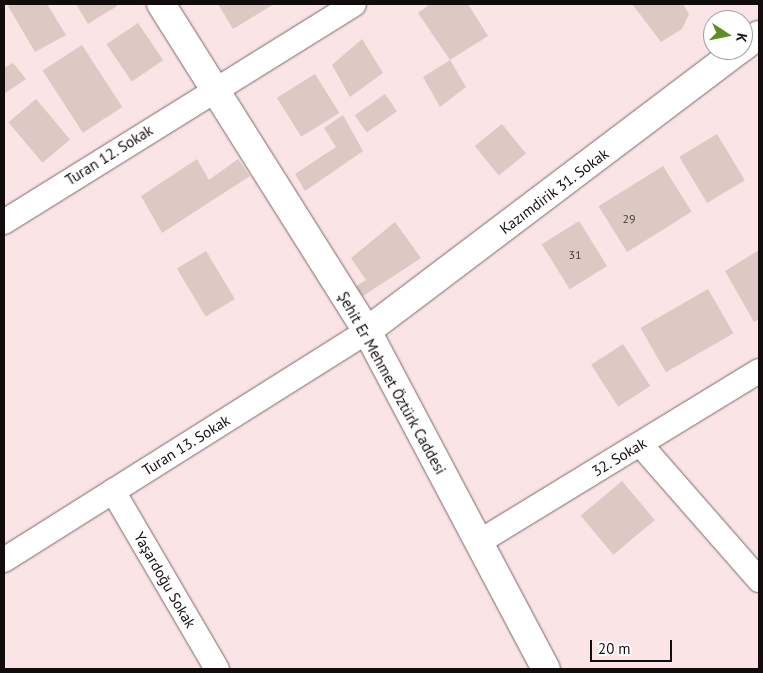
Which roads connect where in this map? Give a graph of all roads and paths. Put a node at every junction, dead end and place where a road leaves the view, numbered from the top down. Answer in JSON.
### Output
{"nodes":[{"id":1,"x":160,"y":4,"type":"edge"},
{"id":2,"x":354,"y":4,"type":"edge"},
{"id":3,"x":727,"y":60,"type":"edge"},
{"id":4,"x":214,"y":89,"type":"junction"},
{"id":5,"x":4,"y":222,"type":"edge"},
{"id":6,"x":367,"y":331,"type":"junction"},
{"id":7,"x":759,"y":371,"type":"edge"},
{"id":8,"x":640,"y":444,"type":"junction"},
{"id":9,"x":113,"y":491,"type":"junction"},
{"id":10,"x":479,"y":542,"type":"junction"},
{"id":11,"x":4,"y":560,"type":"edge"},
{"id":12,"x":759,"y":580,"type":"edge"},
{"id":13,"x":217,"y":669,"type":"edge"},
{"id":14,"x":546,"y":669,"type":"edge"}],
"edges":[{"from":1,"to":4,"type":"street","name":"Şehit Er Mehmet Öztürk Caddesi"},
{"from":2,"to":4,"type":"street","name":"Turan 12. Sokak"},
{"from":3,"to":6,"type":"street","name":"Kazımdirik 31. Sokak"},
{"from":4,"to":5,"type":"street","name":"Turan 12. Sokak"},
{"from":4,"to":6,"type":"street","name":"Şehit Er Mehmet Öztürk Caddesi"},
{"from":6,"to":9,"type":"street","name":"Turan 13. Sokak"},
{"from":6,"to":10,"type":"street","name":"Şehit Er Mehmet Öztürk Caddesi"},
{"from":7,"to":8,"type":"street","name":"32. Sokak"},
{"from":8,"to":10,"type":"street","name":"32. Sokak"},
{"from":8,"to":12,"type":"street"},
{"from":9,"to":11,"type":"street","name":"Turan 13. Sokak"},
{"from":9,"to":13,"type":"street","name":"Yaşardoğu Sokak"},
{"from":10,"to":14,"type":"street","name":"Şehit Er Mehmet Öztürk Caddesi"}]}
